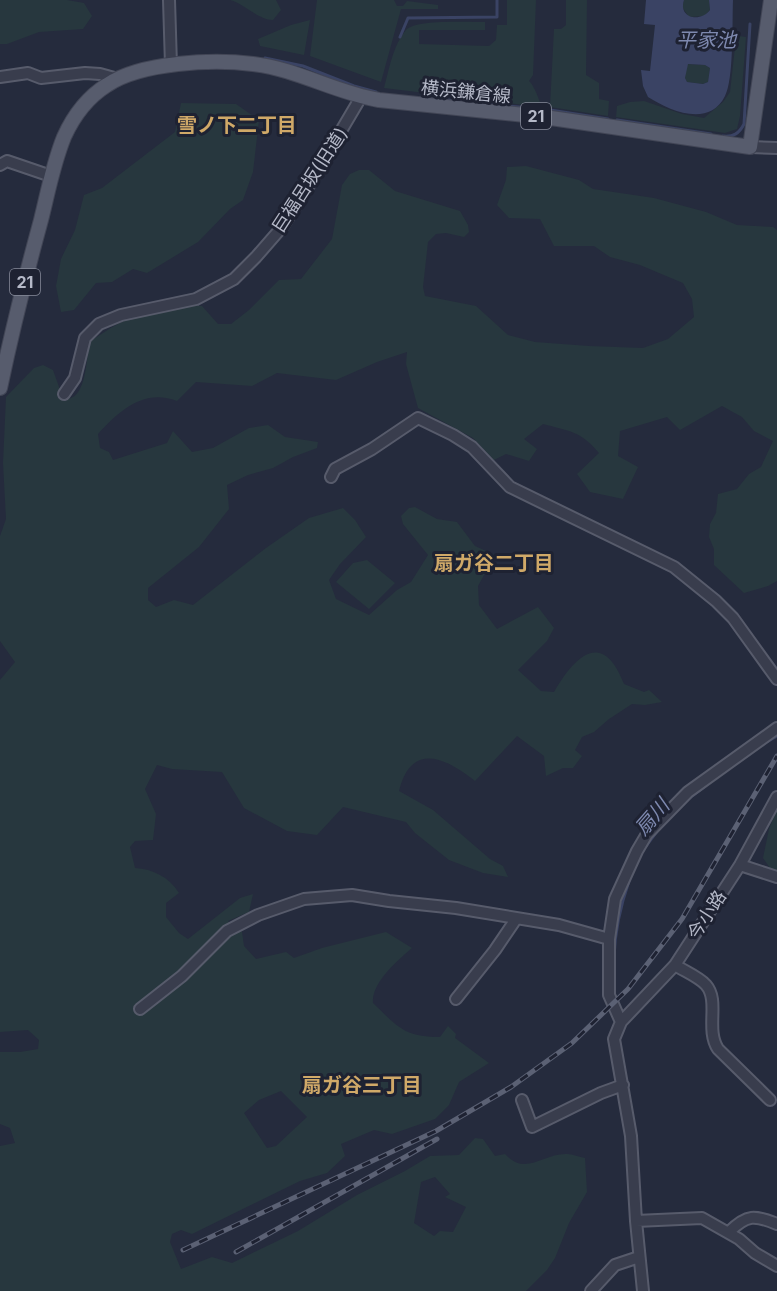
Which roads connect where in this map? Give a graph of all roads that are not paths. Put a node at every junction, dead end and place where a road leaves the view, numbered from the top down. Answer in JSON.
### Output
{"nodes":[{"id":1,"x":169,"y":0,"type":"edge"},
{"id":2,"x":771,"y":0,"type":"edge"},
{"id":3,"x":175,"y":65,"type":"junction"},
{"id":4,"x":0,"y":76,"type":"edge"},
{"id":5,"x":118,"y":79,"type":"junction"},
{"id":6,"x":361,"y":97,"type":"junction"},
{"id":7,"x":750,"y":147,"type":"junction"},
{"id":8,"x":777,"y":148,"type":"edge"},
{"id":9,"x":0,"y":165,"type":"edge"},
{"id":10,"x":51,"y":176,"type":"junction"},
{"id":11,"x":0,"y":388,"type":"edge"},
{"id":12,"x":64,"y":394,"type":"dead end"},
{"id":13,"x":331,"y":477,"type":"dead end"},
{"id":14,"x":777,"y":655,"type":"edge"},
{"id":15,"x":767,"y":663,"type":"junction"},
{"id":16,"x":777,"y":679,"type":"edge"},
{"id":17,"x":777,"y":728,"type":"edge"},
{"id":18,"x":777,"y":797,"type":"edge"},
{"id":19,"x":740,"y":865,"type":"junction"},
{"id":20,"x":777,"y":877,"type":"edge"},
{"id":21,"x":516,"y":919,"type":"junction"},
{"id":22,"x":609,"y":939,"type":"junction"},
{"id":23,"x":675,"y":964,"type":"junction"},
{"id":24,"x":456,"y":999,"type":"dead end"},
{"id":25,"x":140,"y":1009,"type":"dead end"},
{"id":26,"x":621,"y":1022,"type":"junction"},
{"id":27,"x":623,"y":1085,"type":"junction"},
{"id":28,"x":522,"y":1100,"type":"dead end"},
{"id":29,"x":770,"y":1100,"type":"dead end"},
{"id":30,"x":636,"y":1221,"type":"junction"},
{"id":31,"x":777,"y":1224,"type":"edge"},
{"id":32,"x":729,"y":1232,"type":"junction"},
{"id":33,"x":639,"y":1257,"type":"junction"},
{"id":34,"x":777,"y":1266,"type":"edge"},
{"id":35,"x":591,"y":1291,"type":"edge"},
{"id":36,"x":643,"y":1291,"type":"edge"}],
"edges":[{"from":1,"to":3,"type":"street"},
{"from":2,"to":7,"type":"main road"},
{"from":3,"to":5,"type":"main road","number":"21"},
{"from":3,"to":6,"type":"main road","name":"横浜鎌倉線","number":"21"},
{"from":4,"to":5,"type":"street"},
{"from":5,"to":10,"type":"main road","number":"21"},
{"from":6,"to":7,"type":"main road","name":"横浜鎌倉線","number":"21"},
{"from":6,"to":12,"type":"street","name":"巨福呂坂(旧道)"},
{"from":7,"to":8,"type":"street"},
{"from":9,"to":10,"type":"street"},
{"from":10,"to":11,"type":"main road","number":"21"},
{"from":13,"to":15,"type":"street"},
{"from":14,"to":15,"type":"street"},
{"from":15,"to":16,"type":"street"},
{"from":17,"to":22,"type":"street"},
{"from":18,"to":19,"type":"street","name":"今小路"},
{"from":19,"to":20,"type":"street"},
{"from":19,"to":23,"type":"street","name":"今小路"},
{"from":21,"to":22,"type":"street"},
{"from":21,"to":24,"type":"street"},
{"from":21,"to":25,"type":"street"},
{"from":22,"to":26,"type":"street"},
{"from":23,"to":26,"type":"street","name":"今小路"},
{"from":23,"to":29,"type":"street"},
{"from":26,"to":27,"type":"street"},
{"from":27,"to":28,"type":"street"},
{"from":27,"to":30,"type":"street"},
{"from":30,"to":32,"type":"street"},
{"from":30,"to":33,"type":"street"},
{"from":31,"to":32,"type":"street"},
{"from":32,"to":34,"type":"street"},
{"from":33,"to":35,"type":"street"},
{"from":33,"to":36,"type":"street"}]}
